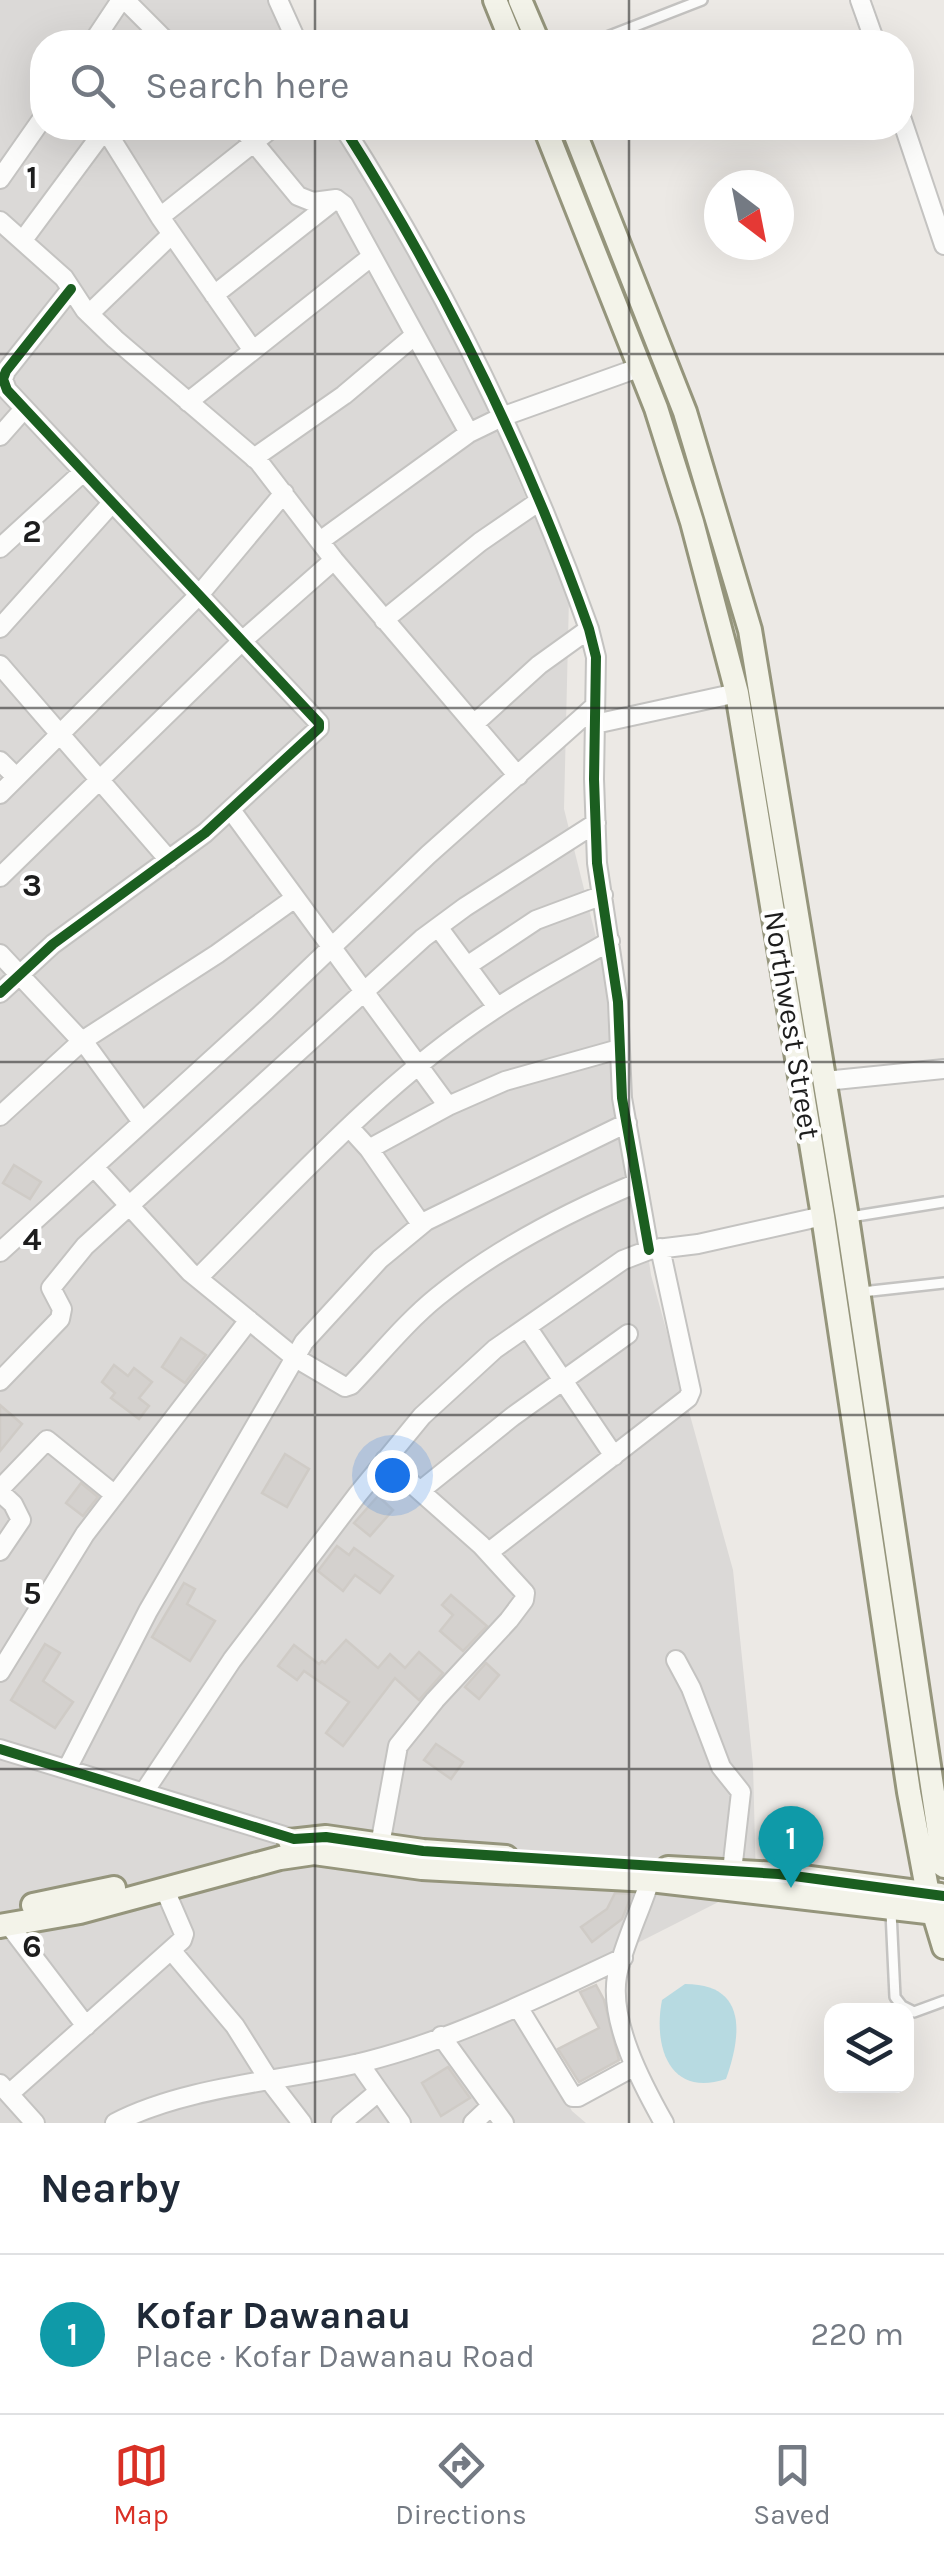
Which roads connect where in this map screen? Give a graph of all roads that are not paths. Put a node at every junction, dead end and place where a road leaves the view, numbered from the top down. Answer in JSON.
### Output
{"nodes":[{"id":1,"x":123,"y":0,"type":"edge"},
{"id":2,"x":278,"y":0,"type":"edge"},
{"id":3,"x":496,"y":0,"type":"edge"},
{"id":4,"x":520,"y":0,"type":"edge"},
{"id":5,"x":668,"y":0,"type":"edge"},
{"id":6,"x":702,"y":0,"type":"edge"},
{"id":7,"x":860,"y":0,"type":"edge"},
{"id":8,"x":672,"y":12,"type":"junction"},
{"id":9,"x":102,"y":30,"type":"edge"},
{"id":10,"x":155,"y":30,"type":"edge"},
{"id":11,"x":292,"y":30,"type":"edge"},
{"id":12,"x":507,"y":30,"type":"edge"},
{"id":13,"x":533,"y":30,"type":"edge"},
{"id":14,"x":625,"y":30,"type":"edge"},
{"id":15,"x":871,"y":30,"type":"edge"},
{"id":16,"x":30,"y":136,"type":"edge"},
{"id":17,"x":96,"y":140,"type":"edge"},
{"id":18,"x":112,"y":140,"type":"edge"},
{"id":19,"x":242,"y":140,"type":"edge"},
{"id":20,"x":253,"y":140,"type":"edge"},
{"id":21,"x":351,"y":140,"type":"edge"},
{"id":22,"x":550,"y":140,"type":"edge"},
{"id":23,"x":578,"y":140,"type":"edge"},
{"id":24,"x":909,"y":140,"type":"edge"},
{"id":25,"x":1,"y":176,"type":"edge"},
{"id":26,"x":336,"y":198,"type":"junction"},
{"id":27,"x":160,"y":217,"type":"junction"},
{"id":28,"x":0,"y":221,"type":"edge"},
{"id":29,"x":172,"y":234,"type":"junction"},
{"id":30,"x":23,"y":240,"type":"junction"},
{"id":31,"x":944,"y":244,"type":"edge"},
{"id":32,"x":372,"y":257,"type":"junction"},
{"id":33,"x":71,"y":288,"type":"junction"},
{"id":34,"x":214,"y":295,"type":"junction"},
{"id":35,"x":89,"y":314,"type":"junction"},
{"id":36,"x":414,"y":336,"type":"junction"},
{"id":37,"x":252,"y":349,"type":"junction"},
{"id":38,"x":641,"y":368,"type":"junction"},
{"id":39,"x":188,"y":402,"type":"junction"},
{"id":40,"x":23,"y":410,"type":"junction"},
{"id":41,"x":504,"y":416,"type":"junction"},
{"id":42,"x":469,"y":433,"type":"junction"},
{"id":43,"x":0,"y":436,"type":"edge"},
{"id":44,"x":254,"y":458,"type":"junction"},
{"id":45,"x":83,"y":472,"type":"junction"},
{"id":46,"x":284,"y":493,"type":"junction"},
{"id":47,"x":538,"y":502,"type":"junction"},
{"id":48,"x":112,"y":504,"type":"junction"},
{"id":49,"x":320,"y":540,"type":"junction"},
{"id":50,"x":0,"y":548,"type":"edge"},
{"id":51,"x":334,"y":560,"type":"junction"},
{"id":52,"x":199,"y":595,"type":"junction"},
{"id":53,"x":384,"y":620,"type":"junction"},
{"id":54,"x":0,"y":628,"type":"edge"},
{"id":55,"x":589,"y":628,"type":"junction"},
{"id":56,"x":242,"y":641,"type":"junction"},
{"id":57,"x":0,"y":665,"type":"edge"},
{"id":58,"x":737,"y":693,"type":"junction"},
{"id":59,"x":595,"y":715,"type":"junction"},
{"id":60,"x":474,"y":724,"type":"junction"},
{"id":61,"x":59,"y":732,"type":"junction"},
{"id":62,"x":0,"y":762,"type":"edge"},
{"id":63,"x":15,"y":776,"type":"junction"},
{"id":64,"x":518,"y":776,"type":"junction"},
{"id":65,"x":100,"y":777,"type":"junction"},
{"id":66,"x":0,"y":794,"type":"edge"},
{"id":67,"x":231,"y":810,"type":"junction"},
{"id":68,"x":596,"y":824,"type":"junction"},
{"id":69,"x":170,"y":860,"type":"junction"},
{"id":70,"x":0,"y":877,"type":"edge"},
{"id":71,"x":603,"y":894,"type":"junction"},
{"id":72,"x":295,"y":898,"type":"junction"},
{"id":73,"x":438,"y":927,"type":"junction"},
{"id":74,"x":610,"y":941,"type":"junction"},
{"id":75,"x":330,"y":948,"type":"junction"},
{"id":76,"x":0,"y":954,"type":"edge"},
{"id":77,"x":466,"y":966,"type":"junction"},
{"id":78,"x":20,"y":974,"type":"junction"},
{"id":79,"x":0,"y":993,"type":"edge"},
{"id":80,"x":364,"y":993,"type":"junction"},
{"id":81,"x":497,"y":1008,"type":"junction"},
{"id":82,"x":82,"y":1041,"type":"junction"},
{"id":83,"x":619,"y":1049,"type":"junction"},
{"id":84,"x":419,"y":1067,"type":"junction"},
{"id":85,"x":944,"y":1069,"type":"edge"},
{"id":86,"x":825,"y":1082,"type":"junction"},
{"id":87,"x":448,"y":1106,"type":"junction"},
{"id":88,"x":0,"y":1116,"type":"edge"},
{"id":89,"x":142,"y":1122,"type":"junction"},
{"id":90,"x":627,"y":1123,"type":"junction"},
{"id":91,"x":349,"y":1128,"type":"junction"},
{"id":92,"x":369,"y":1149,"type":"junction"},
{"id":93,"x":94,"y":1167,"type":"junction"},
{"id":94,"x":638,"y":1182,"type":"junction"},
{"id":95,"x":944,"y":1202,"type":"edge"},
{"id":96,"x":130,"y":1206,"type":"junction"},
{"id":97,"x":823,"y":1216,"type":"junction"},
{"id":98,"x":847,"y":1217,"type":"junction"},
{"id":99,"x":422,"y":1224,"type":"junction"},
{"id":100,"x":655,"y":1249,"type":"junction"},
{"id":101,"x":0,"y":1252,"type":"edge"},
{"id":102,"x":198,"y":1278,"type":"junction"},
{"id":103,"x":944,"y":1283,"type":"edge"},
{"id":104,"x":859,"y":1293,"type":"junction"},
{"id":105,"x":250,"y":1320,"type":"junction"},
{"id":106,"x":527,"y":1327,"type":"junction"},
{"id":107,"x":628,"y":1334,"type":"dead end"},
{"id":108,"x":294,"y":1356,"type":"junction"},
{"id":109,"x":562,"y":1380,"type":"junction"},
{"id":110,"x":0,"y":1381,"type":"edge"},
{"id":111,"x":614,"y":1456,"type":"junction"},
{"id":112,"x":385,"y":1460,"type":"junction"},
{"id":113,"x":0,"y":1490,"type":"edge"},
{"id":114,"x":420,"y":1491,"type":"junction"},
{"id":115,"x":115,"y":1495,"type":"junction"},
{"id":116,"x":0,"y":1551,"type":"edge"},
{"id":117,"x":489,"y":1552,"type":"junction"},
{"id":118,"x":676,"y":1660,"type":"dead end"},
{"id":119,"x":0,"y":1672,"type":"edge"},
{"id":120,"x":0,"y":1750,"type":"edge"},
{"id":121,"x":67,"y":1769,"type":"junction"},
{"id":122,"x":144,"y":1792,"type":"junction"},
{"id":123,"x":940,"y":1827,"type":"edge"},
{"id":124,"x":294,"y":1840,"type":"junction"},
{"id":125,"x":380,"y":1845,"type":"junction"},
{"id":126,"x":422,"y":1860,"type":"junction"},
{"id":127,"x":944,"y":1866,"type":"edge"},
{"id":128,"x":732,"y":1872,"type":"junction"},
{"id":129,"x":650,"y":1880,"type":"junction"},
{"id":130,"x":165,"y":1890,"type":"junction"},
{"id":131,"x":937,"y":1904,"type":"edge"},
{"id":132,"x":891,"y":1907,"type":"junction"},
{"id":133,"x":3,"y":1921,"type":"edge"},
{"id":134,"x":944,"y":1948,"type":"edge"},
{"id":135,"x":172,"y":1950,"type":"junction"},
{"id":136,"x":623,"y":1958,"type":"junction"},
{"id":137,"x":944,"y":2002,"type":"edge"},
{"id":138,"x":518,"y":2007,"type":"junction"},
{"id":139,"x":86,"y":2026,"type":"junction"},
{"id":140,"x":441,"y":2036,"type":"junction"},
{"id":141,"x":359,"y":2063,"type":"junction"},
{"id":142,"x":635,"y":2066,"type":"junction"},
{"id":143,"x":269,"y":2080,"type":"junction"},
{"id":144,"x":4,"y":2089,"type":"edge"},
{"id":145,"x":377,"y":2093,"type":"junction"},
{"id":146,"x":491,"y":2106,"type":"junction"},
{"id":147,"x":35,"y":2123,"type":"edge"},
{"id":148,"x":115,"y":2123,"type":"edge"},
{"id":149,"x":302,"y":2123,"type":"edge"},
{"id":150,"x":341,"y":2123,"type":"edge"},
{"id":151,"x":400,"y":2123,"type":"edge"},
{"id":152,"x":473,"y":2123,"type":"edge"},
{"id":153,"x":504,"y":2123,"type":"edge"},
{"id":154,"x":664,"y":2123,"type":"edge"}],
"edges":[{"from":1,"to":9,"type":"street"},
{"from":1,"to":10,"type":"street"},
{"from":2,"to":11,"type":"street"},
{"from":3,"to":12,"type":"main road"},
{"from":4,"to":13,"type":"main road"},
{"from":5,"to":8,"type":"lane"},
{"from":6,"to":8,"type":"lane"},
{"from":7,"to":15,"type":"street"},
{"from":8,"to":14,"type":"lane"},
{"from":16,"to":25,"type":"street"},
{"from":17,"to":30,"type":"street"},
{"from":18,"to":27,"type":"street"},
{"from":19,"to":27,"type":"street"},
{"from":20,"to":26,"type":"street"},
{"from":21,"to":41,"type":"street"},
{"from":22,"to":38,"type":"main road","name":"Northwest Street"},
{"from":23,"to":86,"type":"main road","name":"Northwest Street"},
{"from":24,"to":31,"type":"street"},
{"from":26,"to":32,"type":"street"},
{"from":26,"to":34,"type":"street"},
{"from":27,"to":29,"type":"street"},
{"from":28,"to":30,"type":"street"},
{"from":29,"to":34,"type":"street"},
{"from":29,"to":35,"type":"street"},
{"from":30,"to":33,"type":"street"},
{"from":32,"to":36,"type":"street"},
{"from":32,"to":37,"type":"street"},
{"from":33,"to":35,"type":"street"},
{"from":33,"to":40,"type":"street"},
{"from":34,"to":37,"type":"street"},
{"from":35,"to":39,"type":"street"},
{"from":36,"to":42,"type":"street"},
{"from":36,"to":44,"type":"street"},
{"from":37,"to":39,"type":"street"},
{"from":38,"to":41,"type":"street"},
{"from":38,"to":58,"type":"main road","name":"Northwest Street"},
{"from":39,"to":44,"type":"street"},
{"from":40,"to":43,"type":"street"},
{"from":40,"to":45,"type":"street"},
{"from":41,"to":42,"type":"street"},
{"from":41,"to":47,"type":"street"},
{"from":42,"to":49,"type":"street"},
{"from":44,"to":46,"type":"street"},
{"from":45,"to":48,"type":"street"},
{"from":45,"to":50,"type":"street"},
{"from":46,"to":49,"type":"street"},
{"from":46,"to":52,"type":"street"},
{"from":47,"to":53,"type":"street"},
{"from":47,"to":55,"type":"street"},
{"from":48,"to":52,"type":"street"},
{"from":48,"to":54,"type":"street"},
{"from":49,"to":51,"type":"street"},
{"from":51,"to":53,"type":"street"},
{"from":51,"to":56,"type":"street"},
{"from":52,"to":56,"type":"street"},
{"from":52,"to":61,"type":"street"},
{"from":53,"to":60,"type":"street"},
{"from":55,"to":59,"type":"street"},
{"from":55,"to":60,"type":"street"},
{"from":56,"to":65,"type":"street"},
{"from":56,"to":67,"type":"street"},
{"from":57,"to":61,"type":"street"},
{"from":58,"to":59,"type":"street"},
{"from":58,"to":97,"type":"main road","name":"Northwest Street"},
{"from":59,"to":64,"type":"street"},
{"from":59,"to":68,"type":"street"},
{"from":60,"to":64,"type":"street"},
{"from":61,"to":63,"type":"street"},
{"from":61,"to":65,"type":"street"},
{"from":62,"to":63,"type":"street"},
{"from":63,"to":66,"type":"street"},
{"from":64,"to":75,"type":"street"},
{"from":65,"to":69,"type":"street"},
{"from":65,"to":70,"type":"street"},
{"from":67,"to":69,"type":"street"},
{"from":67,"to":72,"type":"street"},
{"from":68,"to":71,"type":"street"},
{"from":68,"to":73,"type":"street"},
{"from":69,"to":78,"type":"street"},
{"from":71,"to":74,"type":"street"},
{"from":71,"to":77,"type":"street"},
{"from":72,"to":75,"type":"street"},
{"from":72,"to":82,"type":"street"},
{"from":73,"to":77,"type":"street"},
{"from":73,"to":80,"type":"street"},
{"from":74,"to":81,"type":"street"},
{"from":74,"to":83,"type":"street"},
{"from":75,"to":80,"type":"street"},
{"from":75,"to":89,"type":"street"},
{"from":76,"to":78,"type":"street"},
{"from":77,"to":81,"type":"street"},
{"from":78,"to":79,"type":"street"},
{"from":78,"to":82,"type":"street"},
{"from":80,"to":84,"type":"street"},
{"from":80,"to":96,"type":"street"},
{"from":81,"to":84,"type":"street"},
{"from":82,"to":88,"type":"street"},
{"from":82,"to":89,"type":"street"},
{"from":83,"to":87,"type":"street"},
{"from":83,"to":90,"type":"street"},
{"from":84,"to":87,"type":"street"},
{"from":84,"to":91,"type":"street"},
{"from":85,"to":86,"type":"street"},
{"from":86,"to":98,"type":"main road","name":"Northwest Street"},
{"from":87,"to":92,"type":"street"},
{"from":89,"to":93,"type":"street"},
{"from":90,"to":94,"type":"street"},
{"from":90,"to":99,"type":"street"},
{"from":91,"to":92,"type":"street"},
{"from":91,"to":102,"type":"street"},
{"from":92,"to":99,"type":"street"},
{"from":93,"to":96,"type":"street"},
{"from":93,"to":101,"type":"street"},
{"from":94,"to":100,"type":"street"},
{"from":94,"to":108,"type":"street"},
{"from":95,"to":98,"type":"lane"},
{"from":96,"to":102,"type":"street"},
{"from":96,"to":110,"type":"street"},
{"from":97,"to":100,"type":"street"},
{"from":97,"to":131,"type":"main road","name":"Northwest Street"},
{"from":98,"to":104,"type":"main road","name":"Northwest Street"},
{"from":99,"to":108,"type":"street"},
{"from":100,"to":106,"type":"street"},
{"from":100,"to":111,"type":"street"},
{"from":102,"to":105,"type":"street"},
{"from":103,"to":104,"type":"lane"},
{"from":104,"to":123,"type":"main road","name":"Northwest Street"},
{"from":105,"to":108,"type":"street"},
{"from":105,"to":115,"type":"street"},
{"from":106,"to":109,"type":"street"},
{"from":106,"to":112,"type":"street"},
{"from":107,"to":109,"type":"street"},
{"from":108,"to":121,"type":"street"},
{"from":109,"to":111,"type":"street"},
{"from":109,"to":114,"type":"street"},
{"from":111,"to":117,"type":"street"},
{"from":112,"to":114,"type":"street"},
{"from":112,"to":122,"type":"street"},
{"from":113,"to":115,"type":"street"},
{"from":113,"to":116,"type":"street"},
{"from":114,"to":117,"type":"street"},
{"from":115,"to":119,"type":"street"},
{"from":117,"to":125,"type":"street"},
{"from":118,"to":128,"type":"street"},
{"from":120,"to":121,"type":"street"},
{"from":121,"to":122,"type":"street"},
{"from":122,"to":124,"type":"street"},
{"from":123,"to":127,"type":"main road","name":"Northwest Street"},
{"from":124,"to":125,"type":"main road"},
{"from":124,"to":133,"type":"main road"},
{"from":125,"to":126,"type":"main road"},
{"from":126,"to":128,"type":"main road"},
{"from":126,"to":129,"type":"main road"},
{"from":126,"to":130,"type":"main road"},
{"from":128,"to":131,"type":"main road"},
{"from":129,"to":132,"type":"main road"},
{"from":129,"to":136,"type":"street"},
{"from":130,"to":133,"type":"main road"},
{"from":130,"to":135,"type":"street"},
{"from":131,"to":132,"type":"main road"},
{"from":131,"to":134,"type":"main road","name":"Northwest Street"},
{"from":132,"to":137,"type":"lane"},
{"from":133,"to":139,"type":"street"},
{"from":135,"to":139,"type":"street"},
{"from":135,"to":143,"type":"street"},
{"from":136,"to":138,"type":"street"},
{"from":136,"to":142,"type":"street"},
{"from":138,"to":140,"type":"street"},
{"from":138,"to":142,"type":"street"},
{"from":139,"to":144,"type":"street"},
{"from":140,"to":141,"type":"street"},
{"from":140,"to":146,"type":"street"},
{"from":141,"to":143,"type":"street"},
{"from":141,"to":145,"type":"street"},
{"from":142,"to":154,"type":"street"},
{"from":143,"to":148,"type":"street"},
{"from":143,"to":149,"type":"street"},
{"from":144,"to":147,"type":"street"},
{"from":145,"to":150,"type":"street"},
{"from":145,"to":151,"type":"street"},
{"from":146,"to":152,"type":"street"},
{"from":146,"to":153,"type":"street"}]}
